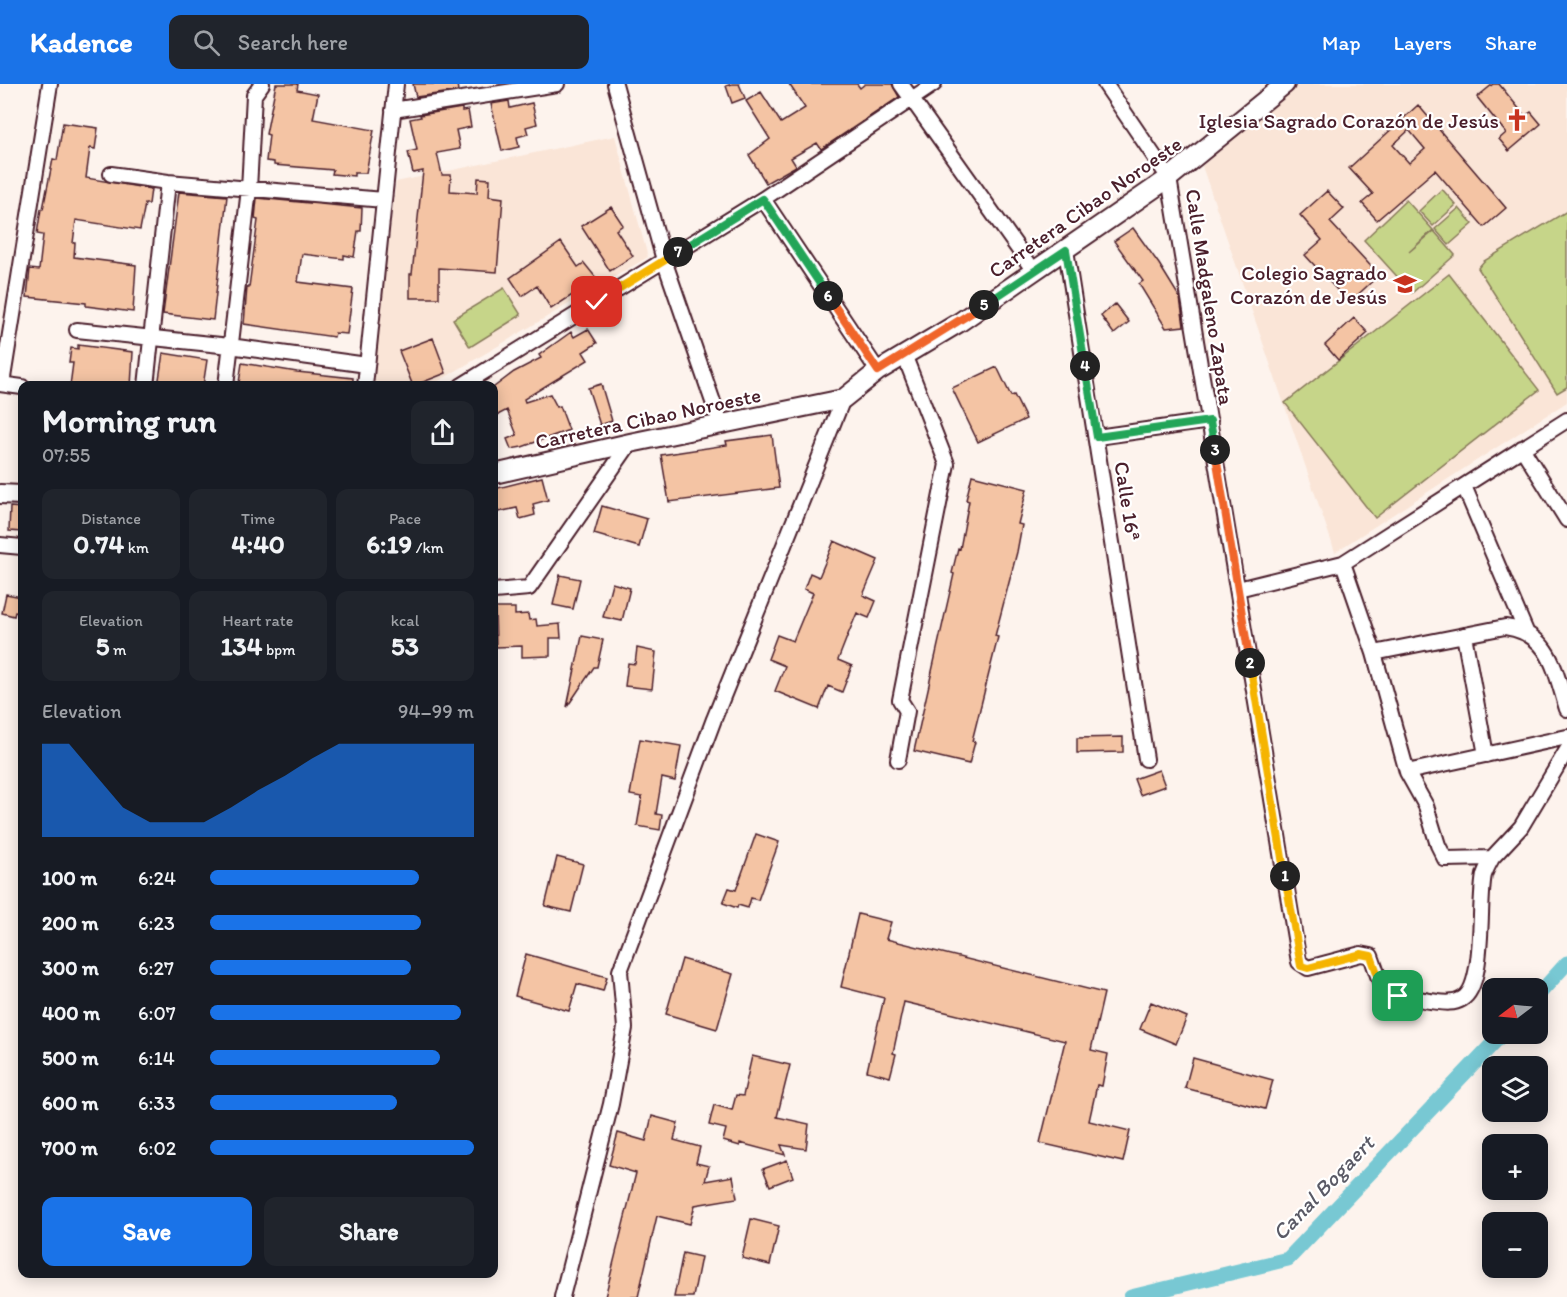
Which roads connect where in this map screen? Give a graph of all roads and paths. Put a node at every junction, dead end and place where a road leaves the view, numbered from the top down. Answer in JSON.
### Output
{"nodes":[{"id":1,"x":50,"y":84,"type":"edge"},
{"id":2,"x":261,"y":84,"type":"edge"},
{"id":3,"x":396,"y":84,"type":"edge"},
{"id":4,"x":557,"y":84,"type":"edge"},
{"id":5,"x":615,"y":84,"type":"edge"},
{"id":6,"x":901,"y":84,"type":"edge"},
{"id":7,"x":934,"y":84,"type":"edge"},
{"id":8,"x":1105,"y":84,"type":"edge"},
{"id":9,"x":1285,"y":84,"type":"edge"},
{"id":10,"x":912,"y":100,"type":"junction"},
{"id":11,"x":393,"y":110,"type":"junction"},
{"id":12,"x":111,"y":174,"type":"dead end"},
{"id":13,"x":1169,"y":178,"type":"junction"},
{"id":14,"x":168,"y":182,"type":"junction"},
{"id":15,"x":249,"y":189,"type":"junction"},
{"id":16,"x":763,"y":199,"type":"junction"},
{"id":17,"x":384,"y":200,"type":"junction"},
{"id":18,"x":1066,"y":250,"type":"junction"},
{"id":19,"x":664,"y":260,"type":"junction"},
{"id":20,"x":1034,"y":272,"type":"junction"},
{"id":21,"x":77,"y":330,"type":"dead end"},
{"id":22,"x":150,"y":337,"type":"junction"},
{"id":23,"x":230,"y":346,"type":"junction"},
{"id":24,"x":905,"y":357,"type":"junction"},
{"id":25,"x":367,"y":365,"type":"junction"},
{"id":26,"x":878,"y":371,"type":"junction"},
{"id":27,"x":146,"y":381,"type":"edge"},
{"id":28,"x":226,"y":381,"type":"edge"},
{"id":29,"x":365,"y":381,"type":"edge"},
{"id":30,"x":469,"y":381,"type":"edge"},
{"id":31,"x":1,"y":384,"type":"edge"},
{"id":32,"x":18,"y":386,"type":"edge"},
{"id":33,"x":843,"y":399,"type":"junction"},
{"id":34,"x":1567,"y":420,"type":"edge"},
{"id":35,"x":1210,"y":421,"type":"junction"},
{"id":36,"x":722,"y":425,"type":"junction"},
{"id":37,"x":1097,"y":437,"type":"junction"},
{"id":38,"x":630,"y":443,"type":"junction"},
{"id":39,"x":1522,"y":448,"type":"junction"},
{"id":40,"x":498,"y":473,"type":"edge"},
{"id":41,"x":1464,"y":486,"type":"junction"},
{"id":42,"x":0,"y":494,"type":"edge"},
{"id":43,"x":18,"y":495,"type":"edge"},
{"id":44,"x":1567,"y":520,"type":"edge"},
{"id":45,"x":0,"y":545,"type":"edge"},
{"id":46,"x":18,"y":547,"type":"edge"},
{"id":47,"x":1342,"y":563,"type":"junction"},
{"id":48,"x":1238,"y":589,"type":"junction"},
{"id":49,"x":498,"y":591,"type":"edge"},
{"id":50,"x":1527,"y":634,"type":"junction"},
{"id":51,"x":1464,"y":635,"type":"junction"},
{"id":52,"x":1374,"y":653,"type":"junction"},
{"id":53,"x":1567,"y":709,"type":"edge"},
{"id":54,"x":1567,"y":737,"type":"edge"},
{"id":55,"x":1567,"y":750,"type":"edge"},
{"id":56,"x":1486,"y":755,"type":"junction"},
{"id":57,"x":1146,"y":759,"type":"dead end"},
{"id":58,"x":898,"y":760,"type":"dead end"},
{"id":59,"x":1407,"y":772,"type":"junction"},
{"id":60,"x":1492,"y":858,"type":"junction"},
{"id":61,"x":562,"y":1297,"type":"edge"}],
"edges":[{"from":1,"to":31,"type":"street"},
{"from":2,"to":15,"type":"street"},
{"from":3,"to":11,"type":"street"},
{"from":4,"to":11,"type":"street"},
{"from":5,"to":19,"type":"street"},
{"from":6,"to":10,"type":"street"},
{"from":7,"to":10,"type":"street"},
{"from":8,"to":13,"type":"street","name":"Calle Madgaleno Zapata"},
{"from":9,"to":13,"type":"main road","name":"Carretera Cibao Noroeste"},
{"from":10,"to":16,"type":"street"},
{"from":10,"to":20,"type":"street"},
{"from":11,"to":17,"type":"street"},
{"from":12,"to":14,"type":"street"},
{"from":13,"to":18,"type":"main road","name":"Carretera Cibao Noroeste"},
{"from":13,"to":35,"type":"street","name":"Calle Madgaleno Zapata"},
{"from":14,"to":15,"type":"street"},
{"from":14,"to":22,"type":"street"},
{"from":15,"to":17,"type":"street"},
{"from":15,"to":23,"type":"street"},
{"from":16,"to":19,"type":"street"},
{"from":16,"to":26,"type":"street"},
{"from":17,"to":25,"type":"street"},
{"from":18,"to":20,"type":"main road","name":"Carretera Cibao Noroeste"},
{"from":18,"to":37,"type":"street","name":"Calle 16ª"},
{"from":19,"to":30,"type":"street"},
{"from":19,"to":36,"type":"street"},
{"from":20,"to":24,"type":"main road","name":"Carretera Cibao Noroeste"},
{"from":21,"to":22,"type":"street"},
{"from":22,"to":23,"type":"street"},
{"from":22,"to":27,"type":"street"},
{"from":23,"to":25,"type":"street"},
{"from":23,"to":28,"type":"street"},
{"from":24,"to":26,"type":"main road","name":"Carretera Cibao Noroeste"},
{"from":24,"to":58,"type":"street"},
{"from":25,"to":29,"type":"street"},
{"from":26,"to":33,"type":"main road","name":"Carretera Cibao Noroeste"},
{"from":31,"to":32,"type":"street"},
{"from":33,"to":36,"type":"main road","name":"Carretera Cibao Noroeste"},
{"from":33,"to":61,"type":"street"},
{"from":34,"to":39,"type":"street"},
{"from":35,"to":37,"type":"street"},
{"from":35,"to":48,"type":"street","name":"Calle Madgaleno Zapata"},
{"from":36,"to":38,"type":"main road","name":"Carretera Cibao Noroeste"},
{"from":37,"to":57,"type":"street","name":"Calle 16ª"},
{"from":38,"to":40,"type":"main road","name":"Carretera Cibao Noroeste"},
{"from":38,"to":49,"type":"street"},
{"from":39,"to":41,"type":"street"},
{"from":39,"to":44,"type":"street"},
{"from":41,"to":47,"type":"street"},
{"from":41,"to":50,"type":"street"},
{"from":42,"to":43,"type":"main road"},
{"from":45,"to":46,"type":"street"},
{"from":47,"to":48,"type":"street"},
{"from":47,"to":52,"type":"street"},
{"from":48,"to":60,"type":"street","name":"Calle Madgaleno Zapata"},
{"from":50,"to":51,"type":"street"},
{"from":50,"to":53,"type":"street"},
{"from":51,"to":52,"type":"street"},
{"from":51,"to":56,"type":"street"},
{"from":52,"to":59,"type":"street"},
{"from":54,"to":56,"type":"street"},
{"from":55,"to":60,"type":"street"},
{"from":56,"to":59,"type":"street"},
{"from":59,"to":60,"type":"street"}]}
